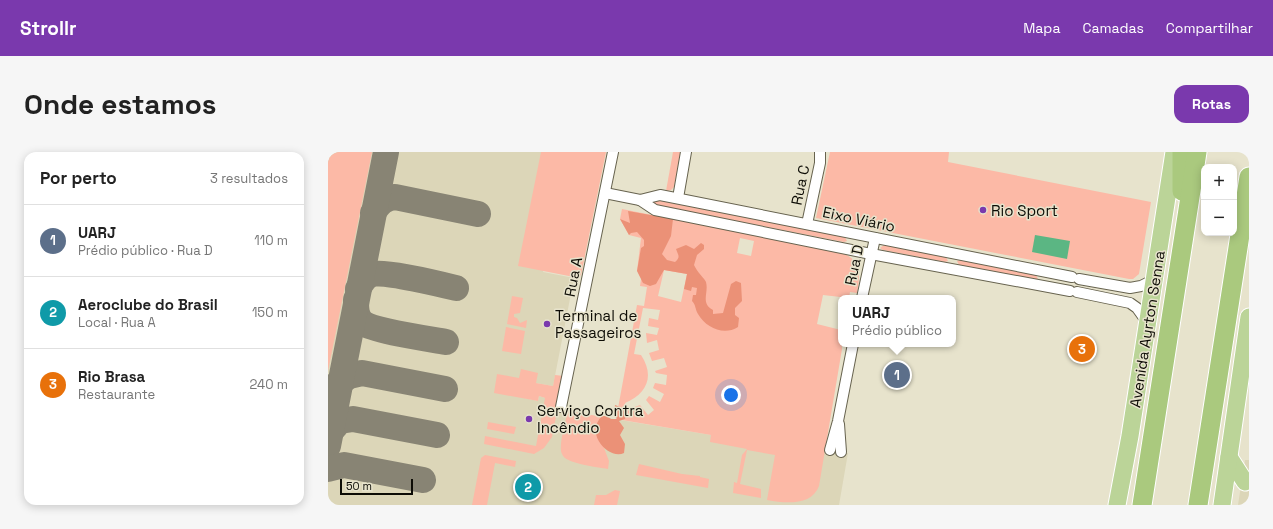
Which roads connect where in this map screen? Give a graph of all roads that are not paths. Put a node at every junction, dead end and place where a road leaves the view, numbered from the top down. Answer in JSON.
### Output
{"nodes":[{"id":1,"x":613,"y":152,"type":"edge"},
{"id":2,"x":686,"y":152,"type":"edge"},
{"id":3,"x":820,"y":152,"type":"edge"},
{"id":4,"x":1174,"y":152,"type":"edge"},
{"id":5,"x":1182,"y":152,"type":"edge"},
{"id":6,"x":1197,"y":152,"type":"edge"},
{"id":7,"x":1249,"y":177,"type":"edge"},
{"id":8,"x":605,"y":193,"type":"junction"},
{"id":9,"x":678,"y":198,"type":"junction"},
{"id":10,"x":640,"y":200,"type":"junction"},
{"id":11,"x":1249,"y":211,"type":"edge"},
{"id":12,"x":807,"y":224,"type":"junction"},
{"id":13,"x":854,"y":234,"type":"junction"},
{"id":14,"x":1240,"y":235,"type":"junction"},
{"id":15,"x":875,"y":238,"type":"junction"},
{"id":16,"x":1183,"y":242,"type":"junction"},
{"id":17,"x":851,"y":250,"type":"junction"},
{"id":18,"x":871,"y":254,"type":"junction"},
{"id":19,"x":1155,"y":279,"type":"junction"},
{"id":20,"x":1124,"y":287,"type":"junction"},
{"id":21,"x":863,"y":295,"type":"edge"},
{"id":22,"x":1122,"y":300,"type":"junction"},
{"id":23,"x":1249,"y":317,"type":"edge"},
{"id":24,"x":1147,"y":322,"type":"junction"},
{"id":25,"x":852,"y":347,"type":"edge"},
{"id":26,"x":561,"y":407,"type":"dead end"},
{"id":27,"x":838,"y":421,"type":"junction"},
{"id":28,"x":830,"y":450,"type":"dead end"},
{"id":29,"x":842,"y":452,"type":"dead end"},
{"id":30,"x":1229,"y":457,"type":"junction"},
{"id":31,"x":1204,"y":465,"type":"junction"},
{"id":32,"x":1245,"y":482,"type":"dead end"},
{"id":33,"x":1145,"y":483,"type":"junction"},
{"id":34,"x":1116,"y":505,"type":"edge"},
{"id":35,"x":1132,"y":505,"type":"edge"},
{"id":36,"x":1142,"y":505,"type":"edge"},
{"id":37,"x":1198,"y":505,"type":"edge"},
{"id":38,"x":1206,"y":505,"type":"edge"},
{"id":39,"x":1222,"y":505,"type":"edge"}],
"edges":[{"from":1,"to":8,"type":"street","name":"Rua A"},
{"from":2,"to":9,"type":"street"},
{"from":3,"to":12,"type":"street","name":"Rua C"},
{"from":4,"to":19,"type":"highway","name":"Avenida Ayrton Senna"},
{"from":5,"to":16,"type":"highway"},
{"from":6,"to":16,"type":"highway","name":"Avenida Ayrton Senna"},
{"from":7,"to":14,"type":"highway"},
{"from":8,"to":10,"type":"street","name":"Eixo Viário"},
{"from":8,"to":26,"type":"street","name":"Rua A"},
{"from":9,"to":10,"type":"street","name":"Eixo Viário"},
{"from":9,"to":12,"type":"street","name":"Eixo Viário"},
{"from":10,"to":17,"type":"street","name":"Eixo Viário"},
{"from":11,"to":14,"type":"highway"},
{"from":12,"to":13,"type":"street","name":"Eixo Viário"},
{"from":13,"to":15,"type":"street","name":"Eixo Viário"},
{"from":13,"to":17,"type":"street"},
{"from":14,"to":31,"type":"highway"},
{"from":15,"to":18,"type":"street","name":"Rua D"},
{"from":15,"to":20,"type":"street","name":"Eixo Viário"},
{"from":16,"to":33,"type":"highway","name":"Avenida Ayrton Senna"},
{"from":17,"to":18,"type":"street","name":"Eixo Viário"},
{"from":18,"to":21,"type":"street","name":"Rua D"},
{"from":18,"to":22,"type":"street","name":"Eixo Viário"},
{"from":19,"to":20,"type":"street","name":"Eixo Viário"},
{"from":19,"to":24,"type":"highway","name":"Avenida Ayrton Senna"},
{"from":20,"to":22,"type":"street"},
{"from":22,"to":24,"type":"street","name":"Eixo Viário"},
{"from":23,"to":30,"type":"highway"},
{"from":24,"to":34,"type":"highway","name":"Avenida Ayrton Senna"},
{"from":25,"to":27,"type":"street"},
{"from":27,"to":28,"type":"street"},
{"from":27,"to":29,"type":"street"},
{"from":30,"to":32,"type":"highway"},
{"from":30,"to":39,"type":"highway"},
{"from":31,"to":37,"type":"highway"},
{"from":31,"to":38,"type":"highway"},
{"from":33,"to":35,"type":"highway"},
{"from":33,"to":36,"type":"highway","name":"Avenida Ayrton Senna"}]}
